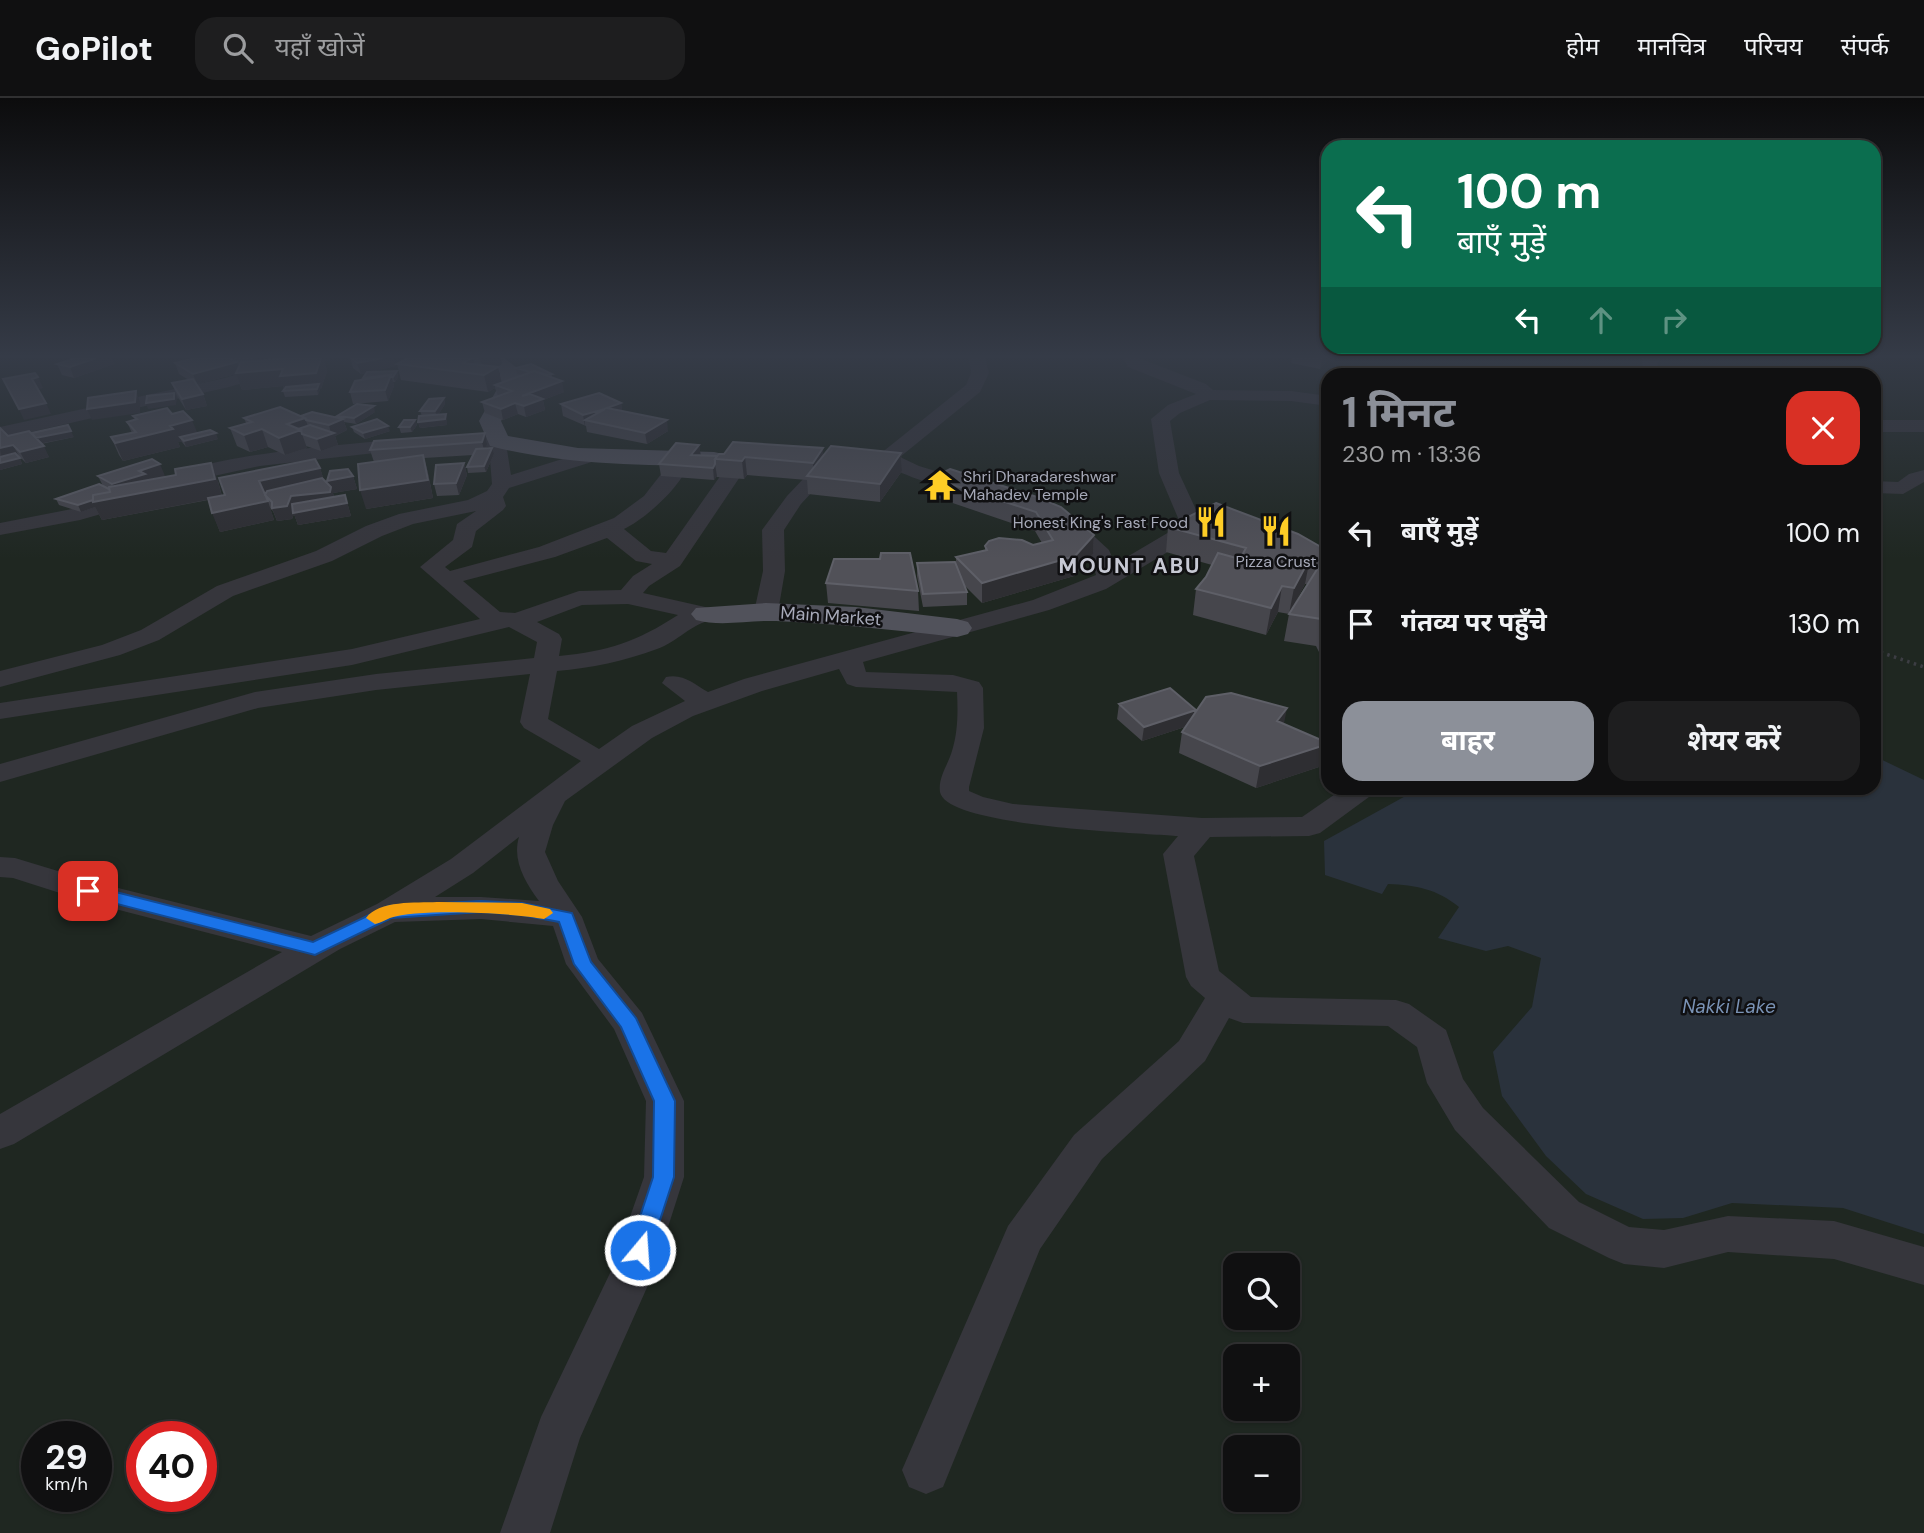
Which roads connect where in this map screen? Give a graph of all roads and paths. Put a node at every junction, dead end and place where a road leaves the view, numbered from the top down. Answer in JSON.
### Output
{"nodes":[{"id":1,"x":36,"y":425,"type":"edge"},
{"id":2,"x":492,"y":425,"type":"edge"},
{"id":3,"x":928,"y":425,"type":"edge"},
{"id":4,"x":1161,"y":425,"type":"edge"},
{"id":5,"x":1881,"y":426,"type":"edge"},
{"id":6,"x":1924,"y":426,"type":"edge"},
{"id":7,"x":0,"y":433,"type":"edge"},
{"id":8,"x":498,"y":441,"type":"junction"},
{"id":9,"x":591,"y":456,"type":"junction"},
{"id":10,"x":679,"y":458,"type":"junction"},
{"id":11,"x":887,"y":458,"type":"junction"},
{"id":12,"x":742,"y":459,"type":"junction"},
{"id":13,"x":768,"y":460,"type":"edge"},
{"id":14,"x":806,"y":461,"type":"edge"},
{"id":15,"x":831,"y":461,"type":"junction"},
{"id":16,"x":1924,"y":477,"type":"edge"},
{"id":17,"x":1881,"y":487,"type":"edge"},
{"id":18,"x":498,"y":489,"type":"junction"},
{"id":19,"x":988,"y":494,"type":"edge"},
{"id":20,"x":1048,"y":514,"type":"edge"},
{"id":21,"x":1193,"y":527,"type":"junction"},
{"id":22,"x":0,"y":529,"type":"edge"},
{"id":23,"x":610,"y":529,"type":"junction"},
{"id":24,"x":1219,"y":530,"type":"edge"},
{"id":25,"x":672,"y":561,"type":"junction"},
{"id":26,"x":1105,"y":566,"type":"junction"},
{"id":27,"x":445,"y":579,"type":"junction"},
{"id":28,"x":628,"y":597,"type":"junction"},
{"id":29,"x":766,"y":612,"type":"junction"},
{"id":30,"x":706,"y":614,"type":"junction"},
{"id":31,"x":513,"y":620,"type":"junction"},
{"id":32,"x":957,"y":628,"type":"junction"},
{"id":33,"x":1881,"y":652,"type":"edge"},
{"id":34,"x":849,"y":660,"type":"junction"},
{"id":35,"x":545,"y":666,"type":"junction"},
{"id":36,"x":1924,"y":667,"type":"edge"},
{"id":37,"x":0,"y":679,"type":"edge"},
{"id":38,"x":675,"y":683,"type":"dead end"},
{"id":39,"x":705,"y":702,"type":"junction"},
{"id":40,"x":0,"y":711,"type":"edge"},
{"id":41,"x":600,"y":761,"type":"junction"},
{"id":42,"x":0,"y":773,"type":"edge"},
{"id":43,"x":557,"y":793,"type":"junction"},
{"id":44,"x":1353,"y":795,"type":"edge"},
{"id":45,"x":1202,"y":828,"type":"junction"},
{"id":46,"x":0,"y":867,"type":"edge"},
{"id":47,"x":388,"y":912,"type":"junction"},
{"id":48,"x":566,"y":917,"type":"junction"},
{"id":49,"x":315,"y":949,"type":"junction"},
{"id":50,"x":1225,"y":995,"type":"junction"},
{"id":51,"x":0,"y":1133,"type":"edge"},
{"id":52,"x":1924,"y":1266,"type":"edge"},
{"id":53,"x":926,"y":1470,"type":"dead end"},
{"id":54,"x":525,"y":1533,"type":"edge"}],
"edges":[{"from":1,"to":7,"type":"street"},
{"from":2,"to":8,"type":"main road"},
{"from":3,"to":11,"type":"street"},
{"from":4,"to":21,"type":"street"},
{"from":5,"to":6,"type":"street"},
{"from":8,"to":9,"type":"main road"},
{"from":8,"to":18,"type":"street"},
{"from":8,"to":22,"type":"street"},
{"from":9,"to":10,"type":"main road"},
{"from":9,"to":18,"type":"street"},
{"from":10,"to":12,"type":"main road"},
{"from":10,"to":23,"type":"street"},
{"from":11,"to":15,"type":"main road"},
{"from":11,"to":19,"type":"street"},
{"from":12,"to":13,"type":"main road"},
{"from":12,"to":25,"type":"street"},
{"from":14,"to":15,"type":"main road"},
{"from":15,"to":29,"type":"street"},
{"from":16,"to":17,"type":"street"},
{"from":18,"to":27,"type":"street"},
{"from":18,"to":37,"type":"street"},
{"from":20,"to":26,"type":"street"},
{"from":21,"to":24,"type":"street"},
{"from":21,"to":26,"type":"street"},
{"from":23,"to":25,"type":"street"},
{"from":23,"to":27,"type":"street"},
{"from":25,"to":28,"type":"street"},
{"from":26,"to":32,"type":"street"},
{"from":27,"to":31,"type":"street"},
{"from":28,"to":30,"type":"street"},
{"from":28,"to":31,"type":"street"},
{"from":29,"to":30,"type":"main road","name":"Main Market"},
{"from":29,"to":32,"type":"main road","name":"Main Market"},
{"from":30,"to":35,"type":"street"},
{"from":31,"to":35,"type":"street"},
{"from":31,"to":40,"type":"street"},
{"from":32,"to":34,"type":"street"},
{"from":33,"to":36,"type":"path"},
{"from":34,"to":39,"type":"street"},
{"from":34,"to":45,"type":"street"},
{"from":35,"to":41,"type":"street"},
{"from":35,"to":42,"type":"street"},
{"from":38,"to":39,"type":"street"},
{"from":39,"to":41,"type":"street"},
{"from":41,"to":43,"type":"street"},
{"from":43,"to":47,"type":"street"},
{"from":43,"to":48,"type":"street"},
{"from":44,"to":45,"type":"street"},
{"from":45,"to":50,"type":"street"},
{"from":46,"to":49,"type":"street"},
{"from":47,"to":48,"type":"street"},
{"from":47,"to":49,"type":"street"},
{"from":48,"to":54,"type":"street"},
{"from":49,"to":51,"type":"street"},
{"from":50,"to":52,"type":"street"},
{"from":50,"to":53,"type":"street"}]}
